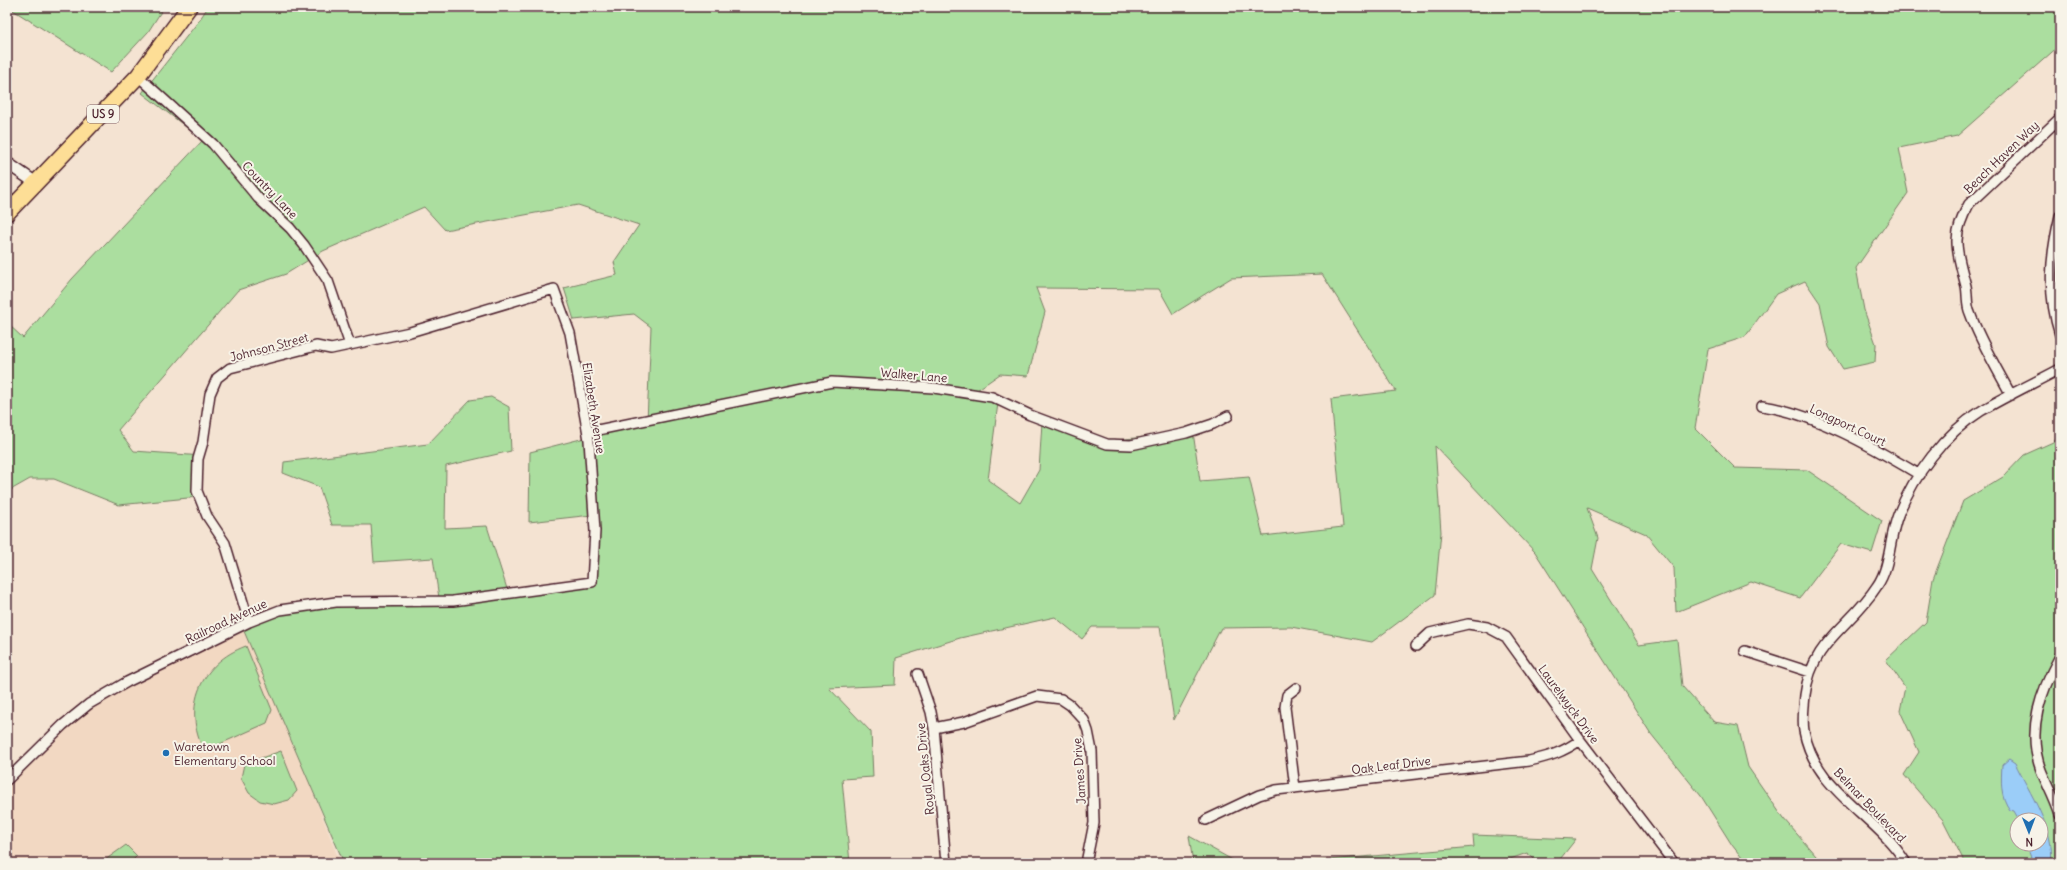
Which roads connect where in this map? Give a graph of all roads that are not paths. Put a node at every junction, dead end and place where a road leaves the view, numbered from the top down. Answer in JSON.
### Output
{"nodes":[{"id":1,"x":189,"y":7,"type":"edge"},
{"id":2,"x":138,"y":76,"type":"junction"},
{"id":3,"x":2060,"y":118,"type":"edge"},
{"id":4,"x":7,"y":163,"type":"edge"},
{"id":5,"x":36,"y":183,"type":"junction"},
{"id":6,"x":7,"y":213,"type":"edge"},
{"id":7,"x":2060,"y":216,"type":"edge"},
{"id":8,"x":2055,"y":262,"type":"edge"},
{"id":9,"x":554,"y":289,"type":"joint"},
{"id":10,"x":2060,"y":335,"type":"edge"},
{"id":11,"x":350,"y":345,"type":"junction"},
{"id":12,"x":2060,"y":370,"type":"edge"},
{"id":13,"x":2011,"y":396,"type":"junction"},
{"id":14,"x":1762,"y":406,"type":"dead end"},
{"id":15,"x":1228,"y":416,"type":"dead end"},
{"id":16,"x":588,"y":432,"type":"junction"},
{"id":17,"x":1920,"y":475,"type":"junction"},
{"id":18,"x":592,"y":582,"type":"joint"},
{"id":19,"x":249,"y":622,"type":"junction"},
{"id":20,"x":1416,"y":646,"type":"dead end"},
{"id":21,"x":1745,"y":650,"type":"dead end"},
{"id":22,"x":2059,"y":660,"type":"edge"},
{"id":23,"x":1810,"y":672,"type":"junction"},
{"id":24,"x":918,"y":674,"type":"dead end"},
{"id":25,"x":1296,"y":688,"type":"dead end"},
{"id":26,"x":934,"y":728,"type":"junction"},
{"id":27,"x":1580,"y":740,"type":"junction"},
{"id":28,"x":7,"y":780,"type":"edge"},
{"id":29,"x":1295,"y":788,"type":"junction"},
{"id":30,"x":2060,"y":815,"type":"edge"},
{"id":31,"x":1206,"y":820,"type":"dead end"},
{"id":32,"x":946,"y":863,"type":"edge"},
{"id":33,"x":1086,"y":863,"type":"edge"},
{"id":34,"x":1674,"y":863,"type":"edge"},
{"id":35,"x":1906,"y":863,"type":"edge"}],
"edges":[{"from":1,"to":2,"type":"highway","number":"US 9"},
{"from":2,"to":5,"type":"highway","number":"US 9"},
{"from":2,"to":11,"type":"street","name":"Country Lane"},
{"from":3,"to":13,"type":"street","name":"Beach Haven Way"},
{"from":4,"to":5,"type":"street"},
{"from":5,"to":6,"type":"highway","number":"US 9"},
{"from":7,"to":8,"type":"street"},
{"from":8,"to":10,"type":"street"},
{"from":9,"to":11,"type":"street","name":"Johnson Street"},
{"from":9,"to":16,"type":"street","name":"Elizabeth Avenue"},
{"from":11,"to":19,"type":"street","name":"Johnson Street"},
{"from":12,"to":13,"type":"street","name":"Belmar Boulevard"},
{"from":13,"to":17,"type":"street","name":"Belmar Boulevard"},
{"from":14,"to":17,"type":"street","name":"Longport Court"},
{"from":15,"to":16,"type":"street","name":"Walker Lane"},
{"from":16,"to":18,"type":"street","name":"Elizabeth Avenue"},
{"from":17,"to":23,"type":"street","name":"Belmar Boulevard"},
{"from":18,"to":19,"type":"street","name":"Railroad Avenue"},
{"from":19,"to":28,"type":"street","name":"Railroad Avenue"},
{"from":20,"to":27,"type":"street","name":"Laurelwyck Drive"},
{"from":21,"to":23,"type":"street"},
{"from":22,"to":30,"type":"street"},
{"from":23,"to":35,"type":"street","name":"Belmar Boulevard"},
{"from":24,"to":26,"type":"street","name":"Royal Oaks Drive"},
{"from":25,"to":29,"type":"street"},
{"from":26,"to":32,"type":"street","name":"Royal Oaks Drive"},
{"from":26,"to":33,"type":"street","name":"James Drive"},
{"from":27,"to":29,"type":"street","name":"Oak Leaf Drive"},
{"from":27,"to":34,"type":"street","name":"Laurelwyck Drive"},
{"from":29,"to":31,"type":"street","name":"Oak Leaf Drive"}]}
